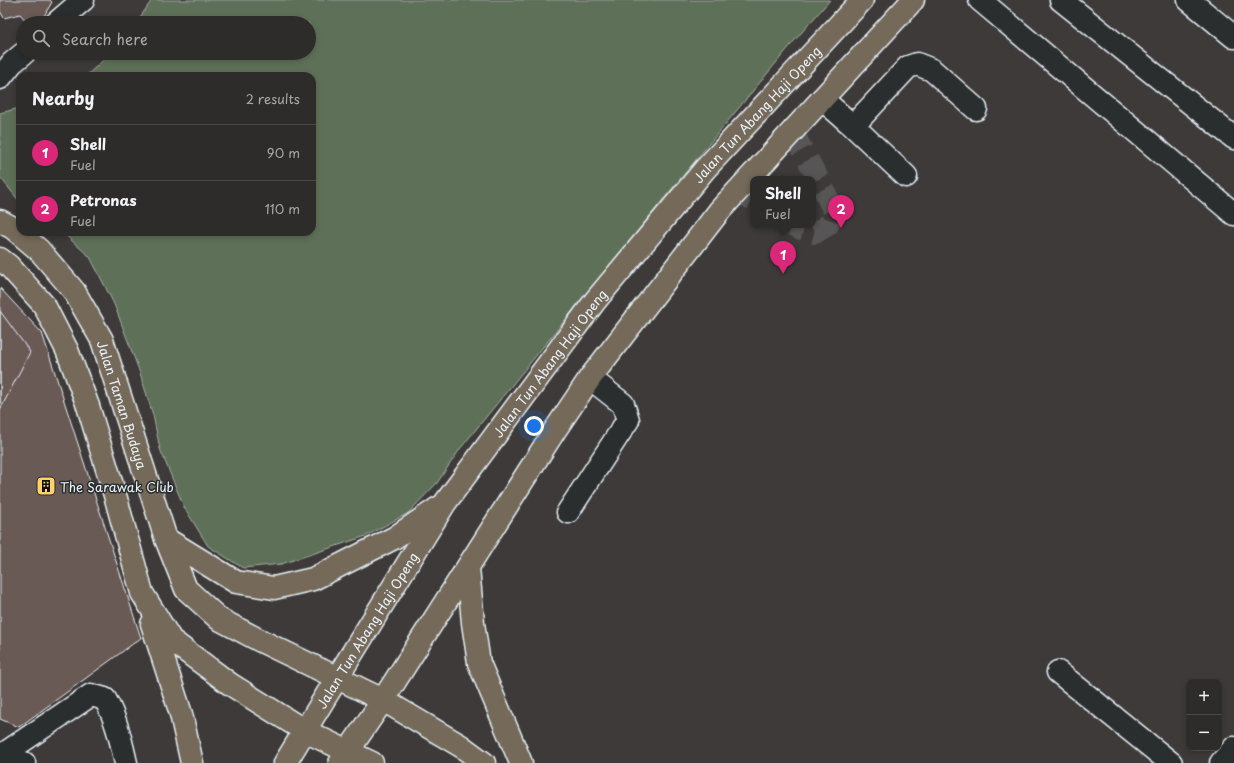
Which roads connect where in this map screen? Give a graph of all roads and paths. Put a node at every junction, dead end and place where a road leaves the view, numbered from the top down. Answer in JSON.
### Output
{"nodes":[{"id":1,"x":83,"y":0,"type":"edge"},
{"id":2,"x":862,"y":0,"type":"edge"},
{"id":3,"x":913,"y":0,"type":"edge"},
{"id":4,"x":980,"y":0,"type":"edge"},
{"id":5,"x":1061,"y":0,"type":"edge"},
{"id":6,"x":1189,"y":0,"type":"edge"},
{"id":7,"x":64,"y":16,"type":"edge"},
{"id":8,"x":1234,"y":37,"type":"edge"},
{"id":9,"x":822,"y":99,"type":"junction"},
{"id":10,"x":976,"y":109,"type":"dead end"},
{"id":11,"x":853,"y":126,"type":"junction"},
{"id":12,"x":1234,"y":138,"type":"edge"},
{"id":13,"x":751,"y":176,"type":"edge"},
{"id":14,"x":906,"y":176,"type":"dead end"},
{"id":15,"x":750,"y":177,"type":"edge"},
{"id":16,"x":1231,"y":206,"type":"edge"},
{"id":17,"x":4,"y":221,"type":"edge"},
{"id":18,"x":16,"y":231,"type":"edge"},
{"id":19,"x":22,"y":236,"type":"edge"},
{"id":20,"x":0,"y":259,"type":"edge"},
{"id":21,"x":590,"y":378,"type":"junction"},
{"id":22,"x":445,"y":503,"type":"junction"},
{"id":23,"x":568,"y":512,"type":"dead end"},
{"id":24,"x":166,"y":539,"type":"junction"},
{"id":25,"x":468,"y":566,"type":"junction"},
{"id":26,"x":142,"y":593,"type":"junction"},
{"id":27,"x":1058,"y":672,"type":"dead end"},
{"id":28,"x":336,"y":678,"type":"junction"},
{"id":29,"x":382,"y":700,"type":"junction"},
{"id":30,"x":305,"y":731,"type":"junction"},
{"id":31,"x":1234,"y":748,"type":"edge"},
{"id":32,"x":1,"y":756,"type":"edge"},
{"id":33,"x":344,"y":757,"type":"edge"},
{"id":34,"x":24,"y":763,"type":"edge"},
{"id":35,"x":126,"y":763,"type":"edge"},
{"id":36,"x":192,"y":763,"type":"edge"},
{"id":37,"x":285,"y":763,"type":"edge"},
{"id":38,"x":372,"y":763,"type":"edge"},
{"id":39,"x":484,"y":763,"type":"edge"},
{"id":40,"x":521,"y":763,"type":"edge"},
{"id":41,"x":1171,"y":763,"type":"edge"},
{"id":42,"x":1221,"y":763,"type":"edge"}],
"edges":[{"from":1,"to":7,"type":"street"},
{"from":2,"to":22,"type":"main road","name":"Jalan Tun Abang Haji Openg"},
{"from":3,"to":9,"type":"main road"},
{"from":4,"to":16,"type":"street"},
{"from":5,"to":12,"type":"street"},
{"from":6,"to":8,"type":"street"},
{"from":9,"to":11,"type":"street"},
{"from":9,"to":13,"type":"main road"},
{"from":10,"to":11,"type":"street"},
{"from":11,"to":14,"type":"street"},
{"from":15,"to":21,"type":"main road"},
{"from":17,"to":18,"type":"main road","name":"Jalan Taman Budaya"},
{"from":19,"to":24,"type":"main road","name":"Jalan Taman Budaya"},
{"from":20,"to":26,"type":"main road"},
{"from":21,"to":23,"type":"street"},
{"from":21,"to":25,"type":"main road"},
{"from":22,"to":24,"type":"main road"},
{"from":22,"to":28,"type":"main road","name":"Jalan Tun Abang Haji Openg"},
{"from":24,"to":28,"type":"main road","name":"Jalan Taman Budaya"},
{"from":25,"to":29,"type":"main road"},
{"from":25,"to":40,"type":"main road"},
{"from":26,"to":30,"type":"main road"},
{"from":26,"to":36,"type":"main road"},
{"from":27,"to":41,"type":"street"},
{"from":28,"to":29,"type":"main road","name":"Jalan Taman Budaya"},
{"from":28,"to":30,"type":"main road","name":"Jalan Tun Abang Haji Openg"},
{"from":29,"to":33,"type":"main road"},
{"from":29,"to":39,"type":"main road","name":"Jalan Taman Budaya"},
{"from":30,"to":33,"type":"main road"},
{"from":30,"to":37,"type":"main road","name":"Jalan Tun Abang Haji Openg"},
{"from":31,"to":42,"type":"street"},
{"from":32,"to":34,"type":"street"},
{"from":32,"to":35,"type":"street"},
{"from":33,"to":38,"type":"main road"}]}
